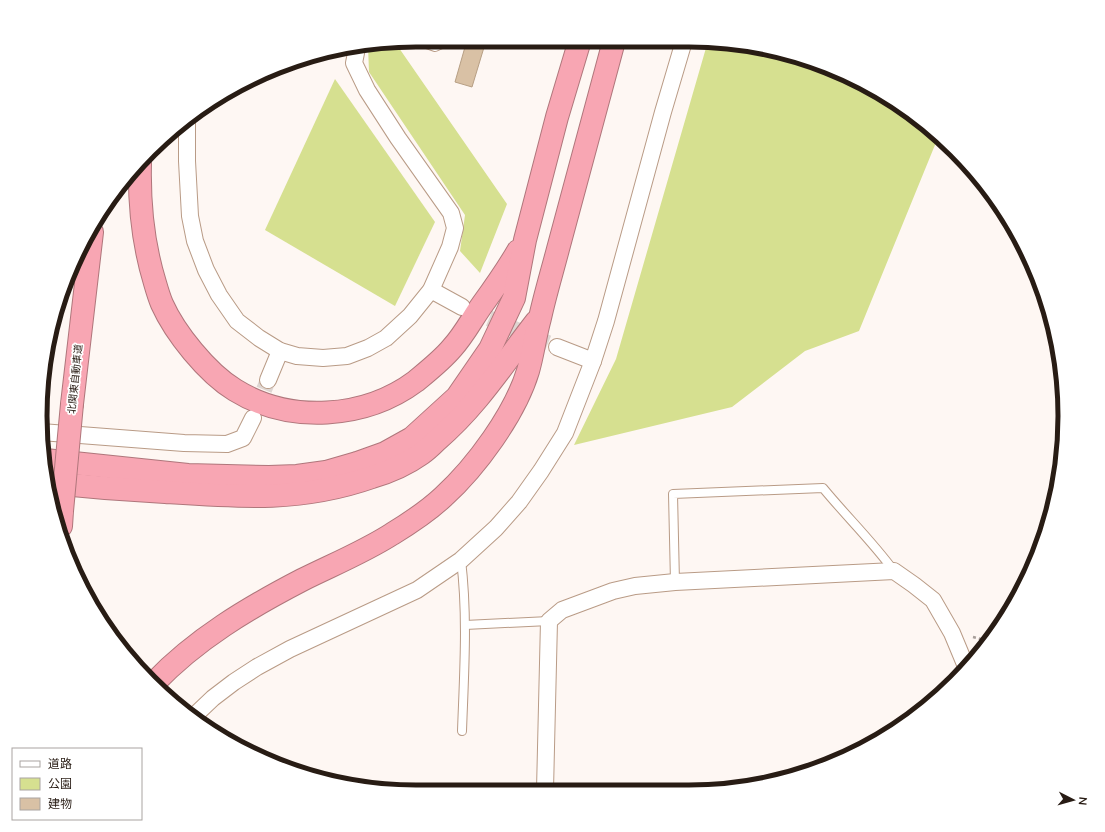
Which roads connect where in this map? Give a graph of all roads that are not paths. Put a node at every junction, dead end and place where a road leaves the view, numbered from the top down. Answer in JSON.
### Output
{"nodes":[{"id":1,"x":578,"y":47,"type":"edge"},
{"id":2,"x":612,"y":47,"type":"edge"},
{"id":3,"x":682,"y":47,"type":"edge"},
{"id":4,"x":356,"y":52,"type":"edge"},
{"id":5,"x":187,"y":127,"type":"edge"},
{"id":6,"x":140,"y":172,"type":"edge"},
{"id":7,"x":525,"y":240,"type":"junction"},
{"id":8,"x":91,"y":241,"type":"edge"},
{"id":9,"x":431,"y":290,"type":"junction"},
{"id":10,"x":462,"y":307,"type":"tunnel mouth"},
{"id":11,"x":540,"y":316,"type":"junction"},
{"id":12,"x":557,"y":348,"type":"tunnel mouth"},
{"id":13,"x":280,"y":351,"type":"junction"},
{"id":14,"x":593,"y":361,"type":"junction"},
{"id":15,"x":268,"y":380,"type":"tunnel mouth"},
{"id":16,"x":253,"y":418,"type":"tunnel mouth"},
{"id":17,"x":48,"y":433,"type":"edge"},
{"id":18,"x":50,"y":460,"type":"edge"},
{"id":19,"x":53,"y":483,"type":"edge"},
{"id":20,"x":61,"y":516,"type":"edge"},
{"id":21,"x":461,"y":560,"type":"junction"},
{"id":22,"x":894,"y":571,"type":"junction"},
{"id":23,"x":675,"y":582,"type":"junction"},
{"id":24,"x":548,"y":621,"type":"junction"},
{"id":25,"x":465,"y":625,"type":"junction"},
{"id":26,"x":964,"y":661,"type":"edge"},
{"id":27,"x":158,"y":680,"type":"edge"},
{"id":28,"x":197,"y":713,"type":"edge"},
{"id":29,"x":462,"y":731,"type":"dead end"},
{"id":30,"x":545,"y":785,"type":"edge"}],
"edges":[{"from":1,"to":7,"type":"highway"},
{"from":2,"to":11,"type":"highway"},
{"from":3,"to":14,"type":"street"},
{"from":4,"to":9,"type":"street"},
{"from":5,"to":13,"type":"street"},
{"from":6,"to":7,"type":"highway"},
{"from":7,"to":18,"type":"highway"},
{"from":8,"to":20,"type":"highway","name":"北関東自動車道","bridge":true},
{"from":9,"to":10,"type":"street"},
{"from":9,"to":13,"type":"street"},
{"from":11,"to":19,"type":"highway"},
{"from":11,"to":27,"type":"highway"},
{"from":12,"to":14,"type":"street"},
{"from":13,"to":15,"type":"street"},
{"from":14,"to":21,"type":"street"},
{"from":16,"to":17,"type":"street"},
{"from":21,"to":25,"type":"lane"},
{"from":21,"to":28,"type":"street"},
{"from":22,"to":23,"type":"street"},
{"from":22,"to":23,"type":"lane"},
{"from":22,"to":26,"type":"street"},
{"from":23,"to":24,"type":"street"},
{"from":24,"to":25,"type":"lane"},
{"from":24,"to":30,"type":"street"},
{"from":25,"to":29,"type":"lane"}]}
